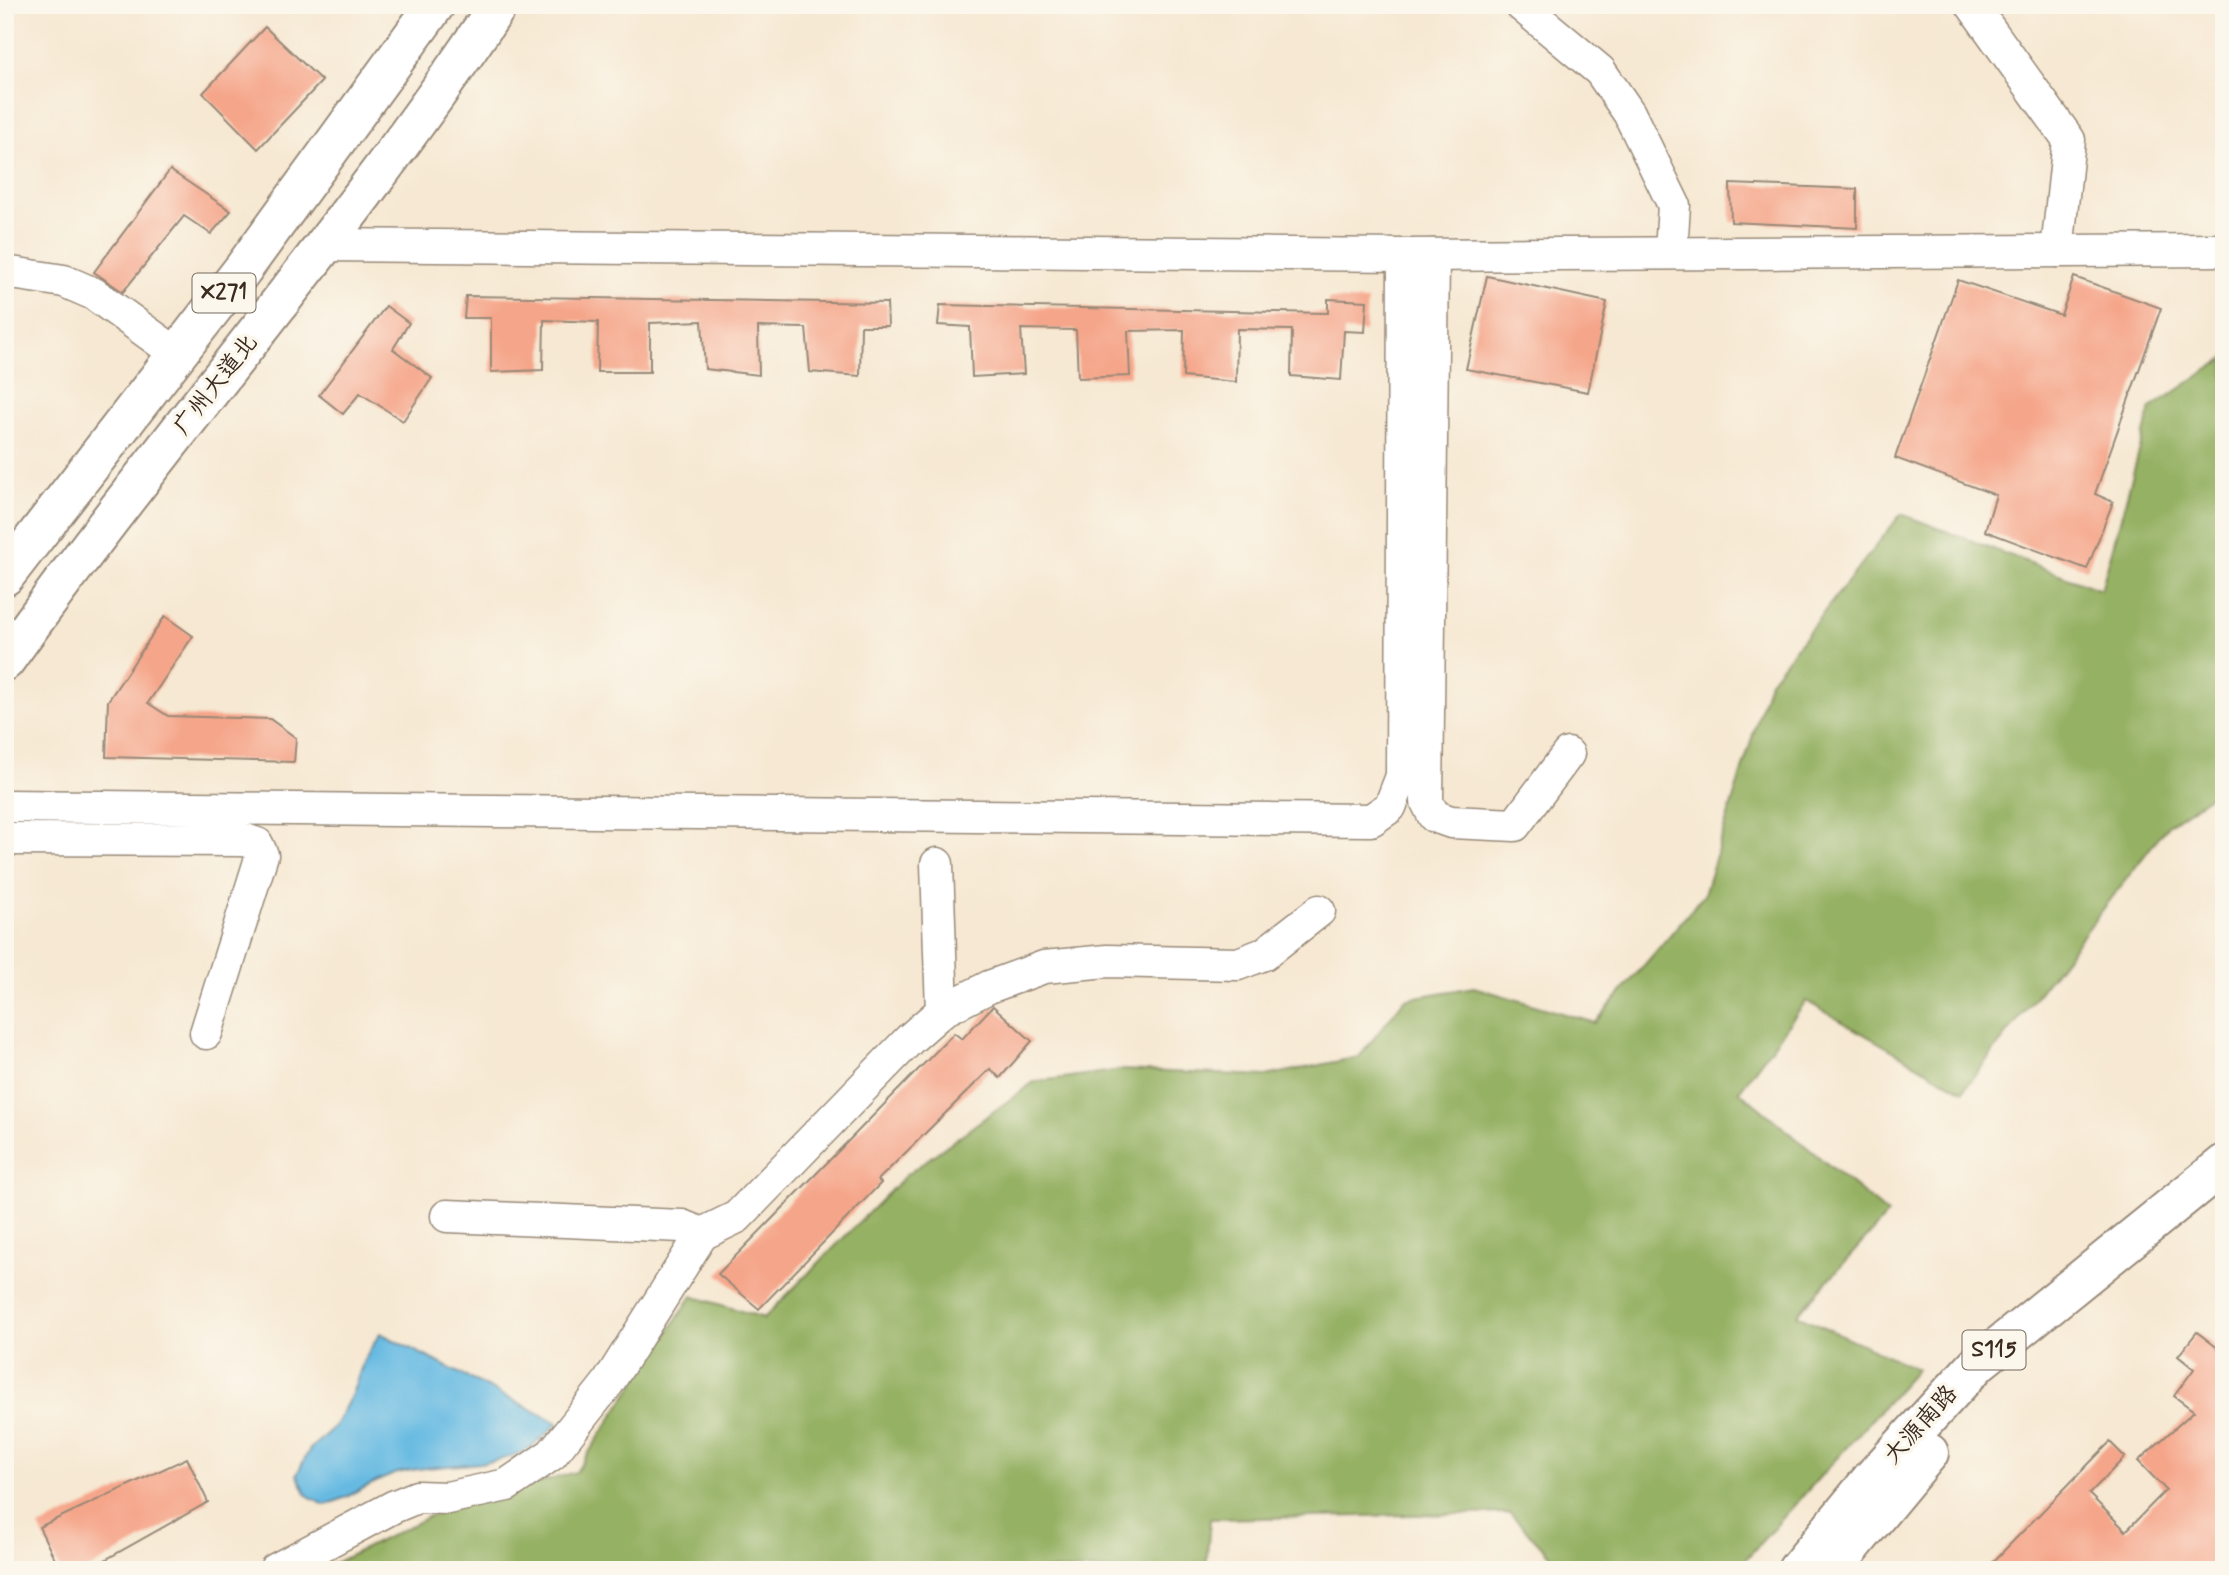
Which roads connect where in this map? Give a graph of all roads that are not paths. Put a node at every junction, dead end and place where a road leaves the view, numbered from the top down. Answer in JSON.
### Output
{"nodes":[{"id":1,"x":435,"y":5,"type":"edge"},
{"id":2,"x":498,"y":5,"type":"edge"},
{"id":3,"x":1521,"y":5,"type":"edge"},
{"id":4,"x":1972,"y":5,"type":"edge"},
{"id":5,"x":324,"y":245,"type":"junction"},
{"id":6,"x":2224,"y":250,"type":"edge"},
{"id":7,"x":2057,"y":251,"type":"junction"},
{"id":8,"x":1671,"y":252,"type":"junction"},
{"id":9,"x":1419,"y":255,"type":"junction"},
{"id":10,"x":5,"y":272,"type":"edge"},
{"id":11,"x":177,"y":354,"type":"junction"},
{"id":12,"x":5,"y":576,"type":"edge"},
{"id":13,"x":5,"y":661,"type":"edge"},
{"id":14,"x":1568,"y":754,"type":"dead end"},
{"id":15,"x":5,"y":806,"type":"edge"},
{"id":16,"x":5,"y":839,"type":"edge"},
{"id":17,"x":937,"y":864,"type":"dead end"},
{"id":18,"x":1319,"y":911,"type":"dead end"},
{"id":19,"x":942,"y":1011,"type":"junction"},
{"id":20,"x":206,"y":1033,"type":"dead end"},
{"id":21,"x":2224,"y":1164,"type":"edge"},
{"id":22,"x":2224,"y":1197,"type":"edge"},
{"id":23,"x":447,"y":1216,"type":"dead end"},
{"id":24,"x":702,"y":1234,"type":"junction"},
{"id":25,"x":275,"y":1570,"type":"edge"},
{"id":26,"x":1797,"y":1570,"type":"edge"},
{"id":27,"x":1832,"y":1570,"type":"edge"}],
"edges":[{"from":1,"to":11,"type":"main road","name":"广州大道北","number":"X271"},
{"from":2,"to":5,"type":"main road","name":"广州大道北","number":"X271"},
{"from":3,"to":8,"type":"street"},
{"from":4,"to":7,"type":"street"},
{"from":5,"to":9,"type":"street"},
{"from":5,"to":13,"type":"main road","name":"广州大道北","number":"X271"},
{"from":6,"to":7,"type":"street"},
{"from":7,"to":8,"type":"street"},
{"from":8,"to":9,"type":"street"},
{"from":9,"to":14,"type":"street"},
{"from":9,"to":15,"type":"street"},
{"from":10,"to":11,"type":"street"},
{"from":11,"to":12,"type":"main road","name":"广州大道北","number":"X271"},
{"from":16,"to":20,"type":"street"},
{"from":17,"to":19,"type":"street"},
{"from":18,"to":19,"type":"street"},
{"from":19,"to":24,"type":"street"},
{"from":21,"to":26,"type":"main road","name":"大源南路","number":"S115"},
{"from":22,"to":27,"type":"main road","name":"大源南路","number":"S115"},
{"from":23,"to":24,"type":"street"},
{"from":24,"to":25,"type":"street"}]}
